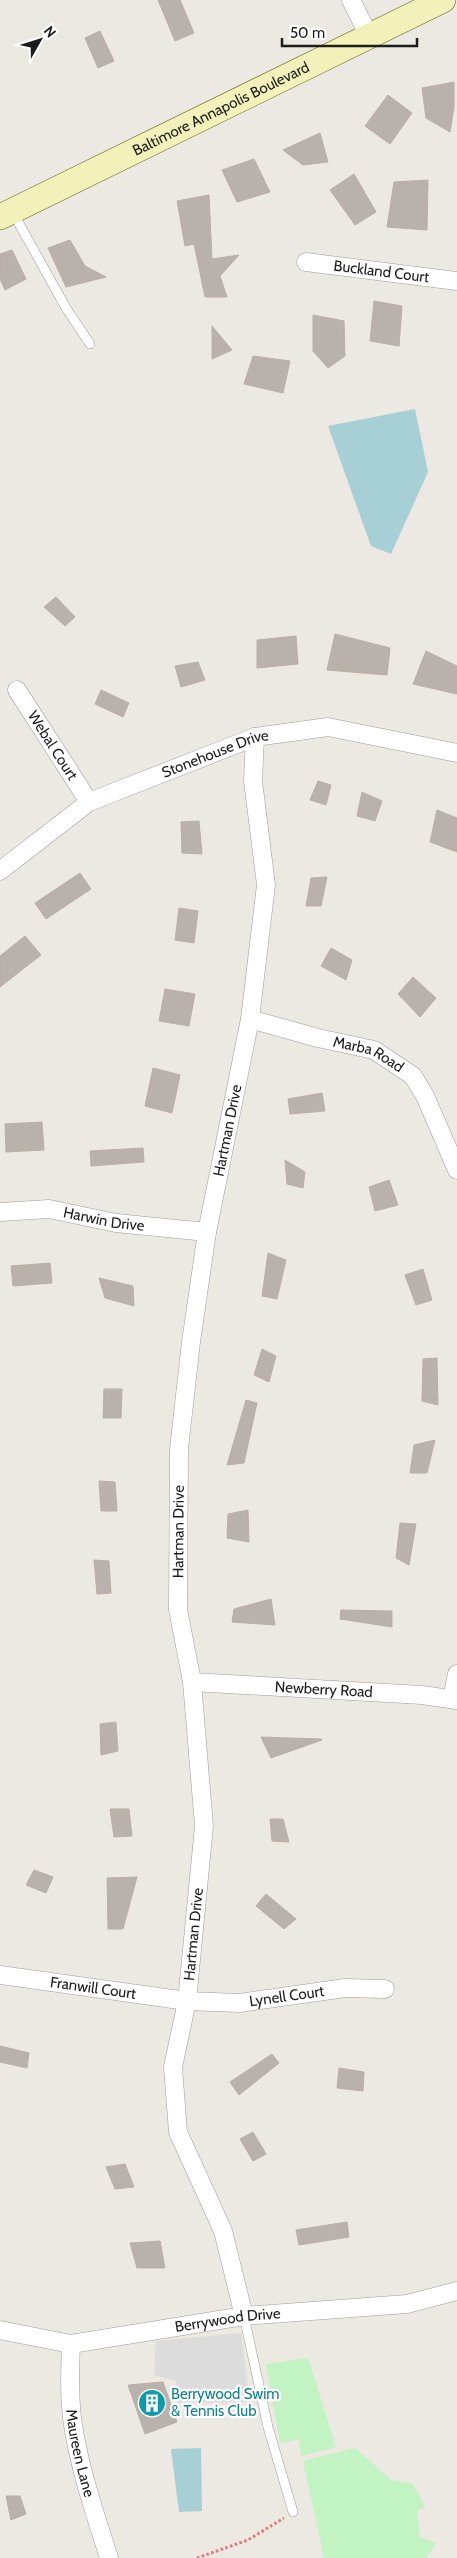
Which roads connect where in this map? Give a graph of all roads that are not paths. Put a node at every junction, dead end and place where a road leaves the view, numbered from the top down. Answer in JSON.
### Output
{"nodes":[{"id":1,"x":351,"y":0,"type":"edge"},
{"id":2,"x":443,"y":0,"type":"edge"},
{"id":3,"x":369,"y":36,"type":"junction"},
{"id":4,"x":6,"y":214,"type":"edge"},
{"id":5,"x":306,"y":262,"type":"dead end"},
{"id":6,"x":457,"y":276,"type":"edge"},
{"id":7,"x":457,"y":281,"type":"edge"},
{"id":8,"x":457,"y":291,"type":"edge"},
{"id":9,"x":90,"y":344,"type":"dead end"},
{"id":10,"x":17,"y":690,"type":"dead end"},
{"id":11,"x":255,"y":737,"type":"junction"},
{"id":12,"x":457,"y":753,"type":"edge"},
{"id":13,"x":89,"y":802,"type":"junction"},
{"id":14,"x":0,"y":871,"type":"edge"},
{"id":15,"x":250,"y":1019,"type":"junction"},
{"id":16,"x":457,"y":1170,"type":"edge"},
{"id":17,"x":0,"y":1212,"type":"edge"},
{"id":18,"x":207,"y":1232,"type":"junction"},
{"id":19,"x":457,"y":1674,"type":"edge"},
{"id":20,"x":192,"y":1682,"type":"junction"},
{"id":21,"x":454,"y":1700,"type":"edge"},
{"id":22,"x":0,"y":1975,"type":"edge"},
{"id":23,"x":385,"y":1989,"type":"dead end"},
{"id":24,"x":187,"y":2000,"type":"junction"},
{"id":25,"x":457,"y":2291,"type":"edge"},
{"id":26,"x":244,"y":2316,"type":"junction"},
{"id":27,"x":0,"y":2330,"type":"edge"},
{"id":28,"x":70,"y":2344,"type":"junction"},
{"id":29,"x":293,"y":2512,"type":"road end"},
{"id":30,"x":109,"y":2558,"type":"edge"}],
"edges":[{"from":1,"to":3,"type":"street"},
{"from":2,"to":3,"type":"main road","name":"Baltimore Annapolis Boulevard"},
{"from":3,"to":4,"type":"main road","name":"Baltimore Annapolis Boulevard"},
{"from":4,"to":9,"type":"lane"},
{"from":5,"to":7,"type":"street","name":"Buckland Court"},
{"from":6,"to":7,"type":"street"},
{"from":7,"to":8,"type":"street"},
{"from":10,"to":13,"type":"street","name":"Webal Court"},
{"from":11,"to":12,"type":"street","name":"Stonehouse Drive"},
{"from":11,"to":13,"type":"street","name":"Stonehouse Drive"},
{"from":11,"to":15,"type":"street","name":"Hartman Drive"},
{"from":13,"to":14,"type":"street","name":"Stonehouse Drive"},
{"from":15,"to":16,"type":"street","name":"Marba Road"},
{"from":15,"to":18,"type":"street","name":"Hartman Drive"},
{"from":17,"to":18,"type":"street","name":"Harwin Drive"},
{"from":18,"to":20,"type":"street","name":"Hartman Drive"},
{"from":19,"to":21,"type":"street"},
{"from":20,"to":21,"type":"street","name":"Newberry Road"},
{"from":20,"to":24,"type":"street","name":"Hartman Drive"},
{"from":22,"to":24,"type":"street","name":"Franwill Court"},
{"from":23,"to":24,"type":"street","name":"Lynell Court"},
{"from":24,"to":26,"type":"street","name":"Hartman Drive"},
{"from":25,"to":26,"type":"street","name":"Berrywood Drive"},
{"from":26,"to":28,"type":"street","name":"Berrywood Drive"},
{"from":26,"to":29,"type":"lane"},
{"from":27,"to":28,"type":"street","name":"Berrywood Drive"},
{"from":28,"to":30,"type":"street","name":"Maureen Lane"}]}
